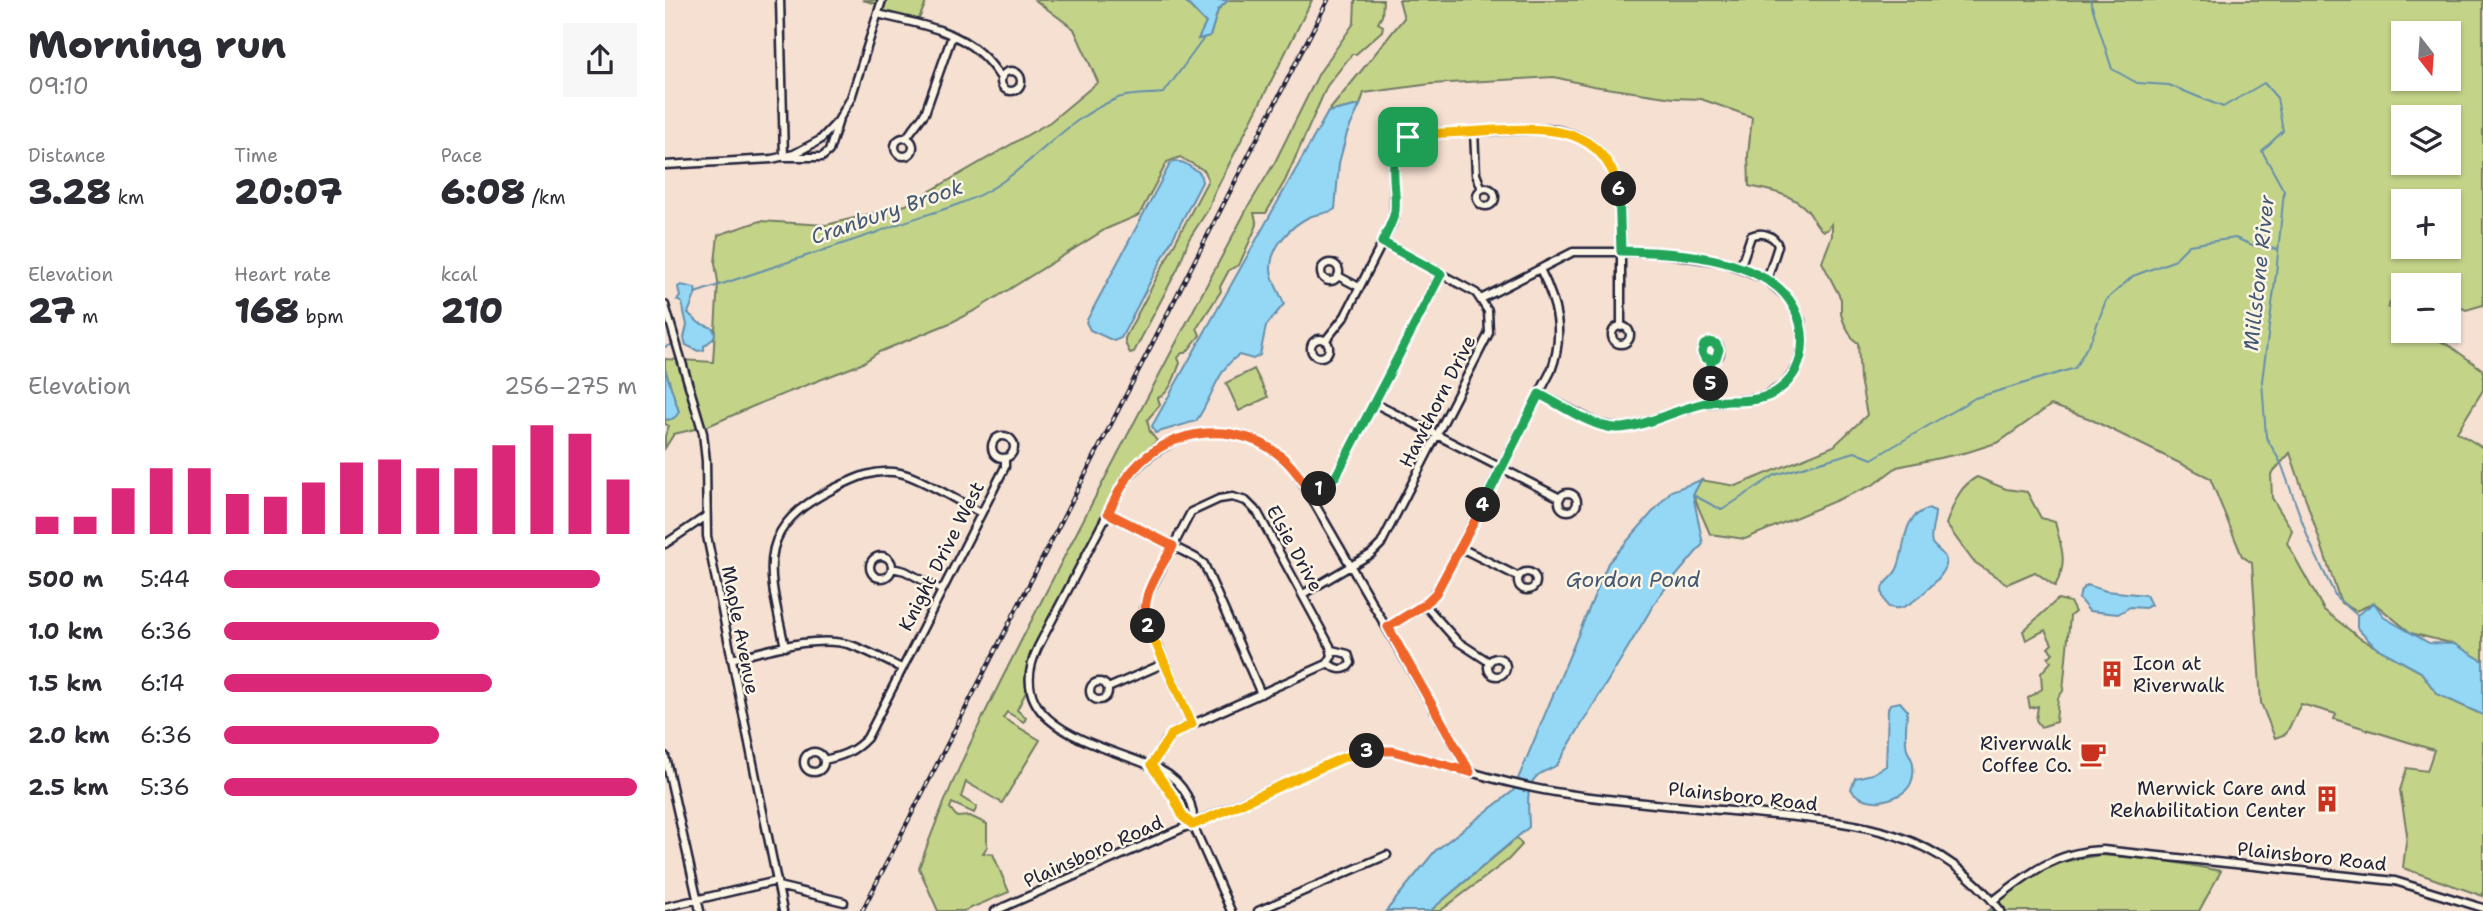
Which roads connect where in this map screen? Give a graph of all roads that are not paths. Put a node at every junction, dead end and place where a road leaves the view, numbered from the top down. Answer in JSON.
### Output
{"nodes":[{"id":1,"x":780,"y":0,"type":"edge"},
{"id":2,"x":881,"y":0,"type":"edge"},
{"id":3,"x":878,"y":14,"type":"junction"},
{"id":4,"x":952,"y":36,"type":"junction"},
{"id":5,"x":1002,"y":78,"type":"dead end"},
{"id":6,"x":838,"y":121,"type":"junction"},
{"id":7,"x":1473,"y":131,"type":"junction"},
{"id":8,"x":906,"y":138,"type":"dead end"},
{"id":9,"x":785,"y":157,"type":"junction"},
{"id":10,"x":665,"y":164,"type":"edge"},
{"id":11,"x":1482,"y":189,"type":"dead end"},
{"id":12,"x":1382,"y":242,"type":"junction"},
{"id":13,"x":1621,"y":251,"type":"junction"},
{"id":14,"x":1540,"y":268,"type":"junction"},
{"id":15,"x":1740,"y":268,"type":"junction"},
{"id":16,"x":1441,"y":274,"type":"junction"},
{"id":17,"x":1338,"y":276,"type":"dead end"},
{"id":18,"x":1767,"y":280,"type":"junction"},
{"id":19,"x":1359,"y":287,"type":"junction"},
{"id":20,"x":1481,"y":299,"type":"junction"},
{"id":21,"x":665,"y":305,"type":"edge"},
{"id":22,"x":1621,"y":327,"type":"dead end"},
{"id":23,"x":1325,"y":341,"type":"dead end"},
{"id":24,"x":1711,"y":359,"type":"dead end"},
{"id":25,"x":1539,"y":394,"type":"junction"},
{"id":26,"x":1711,"y":402,"type":"junction"},
{"id":27,"x":1374,"y":403,"type":"junction"},
{"id":28,"x":1437,"y":435,"type":"junction"},
{"id":29,"x":1005,"y":458,"type":"dead end"},
{"id":30,"x":1501,"y":468,"type":"junction"},
{"id":31,"x":1311,"y":493,"type":"junction"},
{"id":32,"x":1560,"y":498,"type":"dead end"},
{"id":33,"x":981,"y":513,"type":"junction"},
{"id":34,"x":1108,"y":513,"type":"junction"},
{"id":35,"x":705,"y":517,"type":"junction"},
{"id":36,"x":665,"y":544,"type":"edge"},
{"id":37,"x":1173,"y":546,"type":"junction"},
{"id":38,"x":1461,"y":548,"type":"junction"},
{"id":39,"x":1350,"y":567,"type":"junction"},
{"id":40,"x":892,"y":568,"type":"dead end"},
{"id":41,"x":1519,"y":577,"type":"dead end"},
{"id":42,"x":941,"y":590,"type":"junction"},
{"id":43,"x":1303,"y":594,"type":"junction"},
{"id":44,"x":1425,"y":604,"type":"junction"},
{"id":45,"x":1388,"y":627,"type":"junction"},
{"id":46,"x":785,"y":647,"type":"junction"},
{"id":47,"x":1332,"y":650,"type":"junction"},
{"id":48,"x":731,"y":659,"type":"junction"},
{"id":49,"x":1489,"y":662,"type":"dead end"},
{"id":50,"x":1165,"y":663,"type":"junction"},
{"id":51,"x":1328,"y":663,"type":"junction"},
{"id":52,"x":901,"y":668,"type":"junction"},
{"id":53,"x":1108,"y":688,"type":"dead end"},
{"id":54,"x":1261,"y":694,"type":"junction"},
{"id":55,"x":1192,"y":724,"type":"junction"},
{"id":56,"x":665,"y":756,"type":"edge"},
{"id":57,"x":824,"y":760,"type":"dead end"},
{"id":58,"x":1151,"y":765,"type":"junction"},
{"id":59,"x":1470,"y":772,"type":"junction"},
{"id":60,"x":1193,"y":825,"type":"junction"},
{"id":61,"x":1387,"y":855,"type":"dead end"},
{"id":62,"x":777,"y":884,"type":"junction"},
{"id":63,"x":697,"y":899,"type":"junction"},
{"id":64,"x":1993,"y":901,"type":"junction"},
{"id":65,"x":844,"y":902,"type":"dead end"},
{"id":66,"x":665,"y":907,"type":"edge"},
{"id":67,"x":2483,"y":908,"type":"edge"},
{"id":68,"x":700,"y":911,"type":"edge"},
{"id":69,"x":783,"y":911,"type":"edge"},
{"id":70,"x":995,"y":911,"type":"edge"},
{"id":71,"x":1231,"y":911,"type":"edge"},
{"id":72,"x":1258,"y":911,"type":"edge"},
{"id":73,"x":2001,"y":911,"type":"edge"}],
"edges":[{"from":1,"to":9,"type":"street"},
{"from":2,"to":3,"type":"street"},
{"from":3,"to":4,"type":"street"},
{"from":3,"to":6,"type":"street"},
{"from":4,"to":5,"type":"street"},
{"from":4,"to":8,"type":"street"},
{"from":6,"to":9,"type":"street"},
{"from":6,"to":9,"type":"street"},
{"from":7,"to":11,"type":"street"},
{"from":7,"to":12,"type":"street"},
{"from":7,"to":13,"type":"street"},
{"from":9,"to":10,"type":"street"},
{"from":12,"to":16,"type":"street"},
{"from":12,"to":19,"type":"street"},
{"from":13,"to":14,"type":"street"},
{"from":13,"to":15,"type":"street"},
{"from":13,"to":22,"type":"street"},
{"from":14,"to":20,"type":"street"},
{"from":14,"to":25,"type":"street"},
{"from":15,"to":18,"type":"street"},
{"from":15,"to":18,"type":"street"},
{"from":16,"to":20,"type":"street"},
{"from":16,"to":27,"type":"street"},
{"from":17,"to":19,"type":"street"},
{"from":18,"to":26,"type":"street"},
{"from":19,"to":23,"type":"street"},
{"from":20,"to":28,"type":"street","name":"Hawthorn Drive"},
{"from":21,"to":35,"type":"street","name":"Maple Avenue"},
{"from":24,"to":26,"type":"street"},
{"from":25,"to":26,"type":"street"},
{"from":25,"to":30,"type":"street"},
{"from":27,"to":28,"type":"street"},
{"from":27,"to":31,"type":"street"},
{"from":28,"to":30,"type":"street"},
{"from":28,"to":39,"type":"street","name":"Hawthorn Drive"},
{"from":29,"to":33,"type":"street","name":"Knight Drive West"},
{"from":30,"to":32,"type":"street"},
{"from":30,"to":38,"type":"street"},
{"from":31,"to":34,"type":"street"},
{"from":31,"to":39,"type":"street"},
{"from":33,"to":42,"type":"street","name":"Knight Drive West"},
{"from":33,"to":46,"type":"street"},
{"from":34,"to":37,"type":"street"},
{"from":34,"to":58,"type":"street"},
{"from":35,"to":36,"type":"street"},
{"from":35,"to":48,"type":"street","name":"Maple Avenue"},
{"from":37,"to":43,"type":"street","name":"Elsie Drive"},
{"from":37,"to":50,"type":"street","name":"Elsie Drive"},
{"from":37,"to":54,"type":"street"},
{"from":38,"to":41,"type":"street"},
{"from":38,"to":44,"type":"street"},
{"from":39,"to":43,"type":"street","name":"Hawthorn Drive"},
{"from":39,"to":45,"type":"street"},
{"from":40,"to":42,"type":"street"},
{"from":42,"to":52,"type":"street","name":"Knight Drive West"},
{"from":43,"to":47,"type":"street","name":"Elsie Drive"},
{"from":44,"to":45,"type":"street"},
{"from":44,"to":49,"type":"street"},
{"from":45,"to":59,"type":"street"},
{"from":46,"to":48,"type":"street"},
{"from":46,"to":52,"type":"street"},
{"from":47,"to":51,"type":"street"},
{"from":47,"to":51,"type":"street","name":"Elsie Drive"},
{"from":48,"to":62,"type":"street","name":"Maple Avenue"},
{"from":50,"to":53,"type":"street"},
{"from":50,"to":55,"type":"street","name":"Elsie Drive"},
{"from":51,"to":54,"type":"street","name":"Elsie Drive"},
{"from":52,"to":57,"type":"street","name":"Knight Drive West"},
{"from":54,"to":55,"type":"street","name":"Elsie Drive"},
{"from":55,"to":58,"type":"street","name":"Elsie Drive"},
{"from":56,"to":63,"type":"street"},
{"from":58,"to":60,"type":"street"},
{"from":58,"to":60,"type":"street"},
{"from":59,"to":60,"type":"street","name":"Plainsboro Road"},
{"from":59,"to":64,"type":"street","name":"Plainsboro Road"},
{"from":60,"to":70,"type":"street","name":"Plainsboro Road"},
{"from":60,"to":71,"type":"street"},
{"from":61,"to":72,"type":"street"},
{"from":62,"to":63,"type":"street"},
{"from":62,"to":65,"type":"street"},
{"from":62,"to":69,"type":"street","name":"Maple Avenue"},
{"from":63,"to":66,"type":"street"},
{"from":63,"to":68,"type":"street"},
{"from":64,"to":67,"type":"street","name":"Plainsboro Road"},
{"from":64,"to":73,"type":"street"}]}
